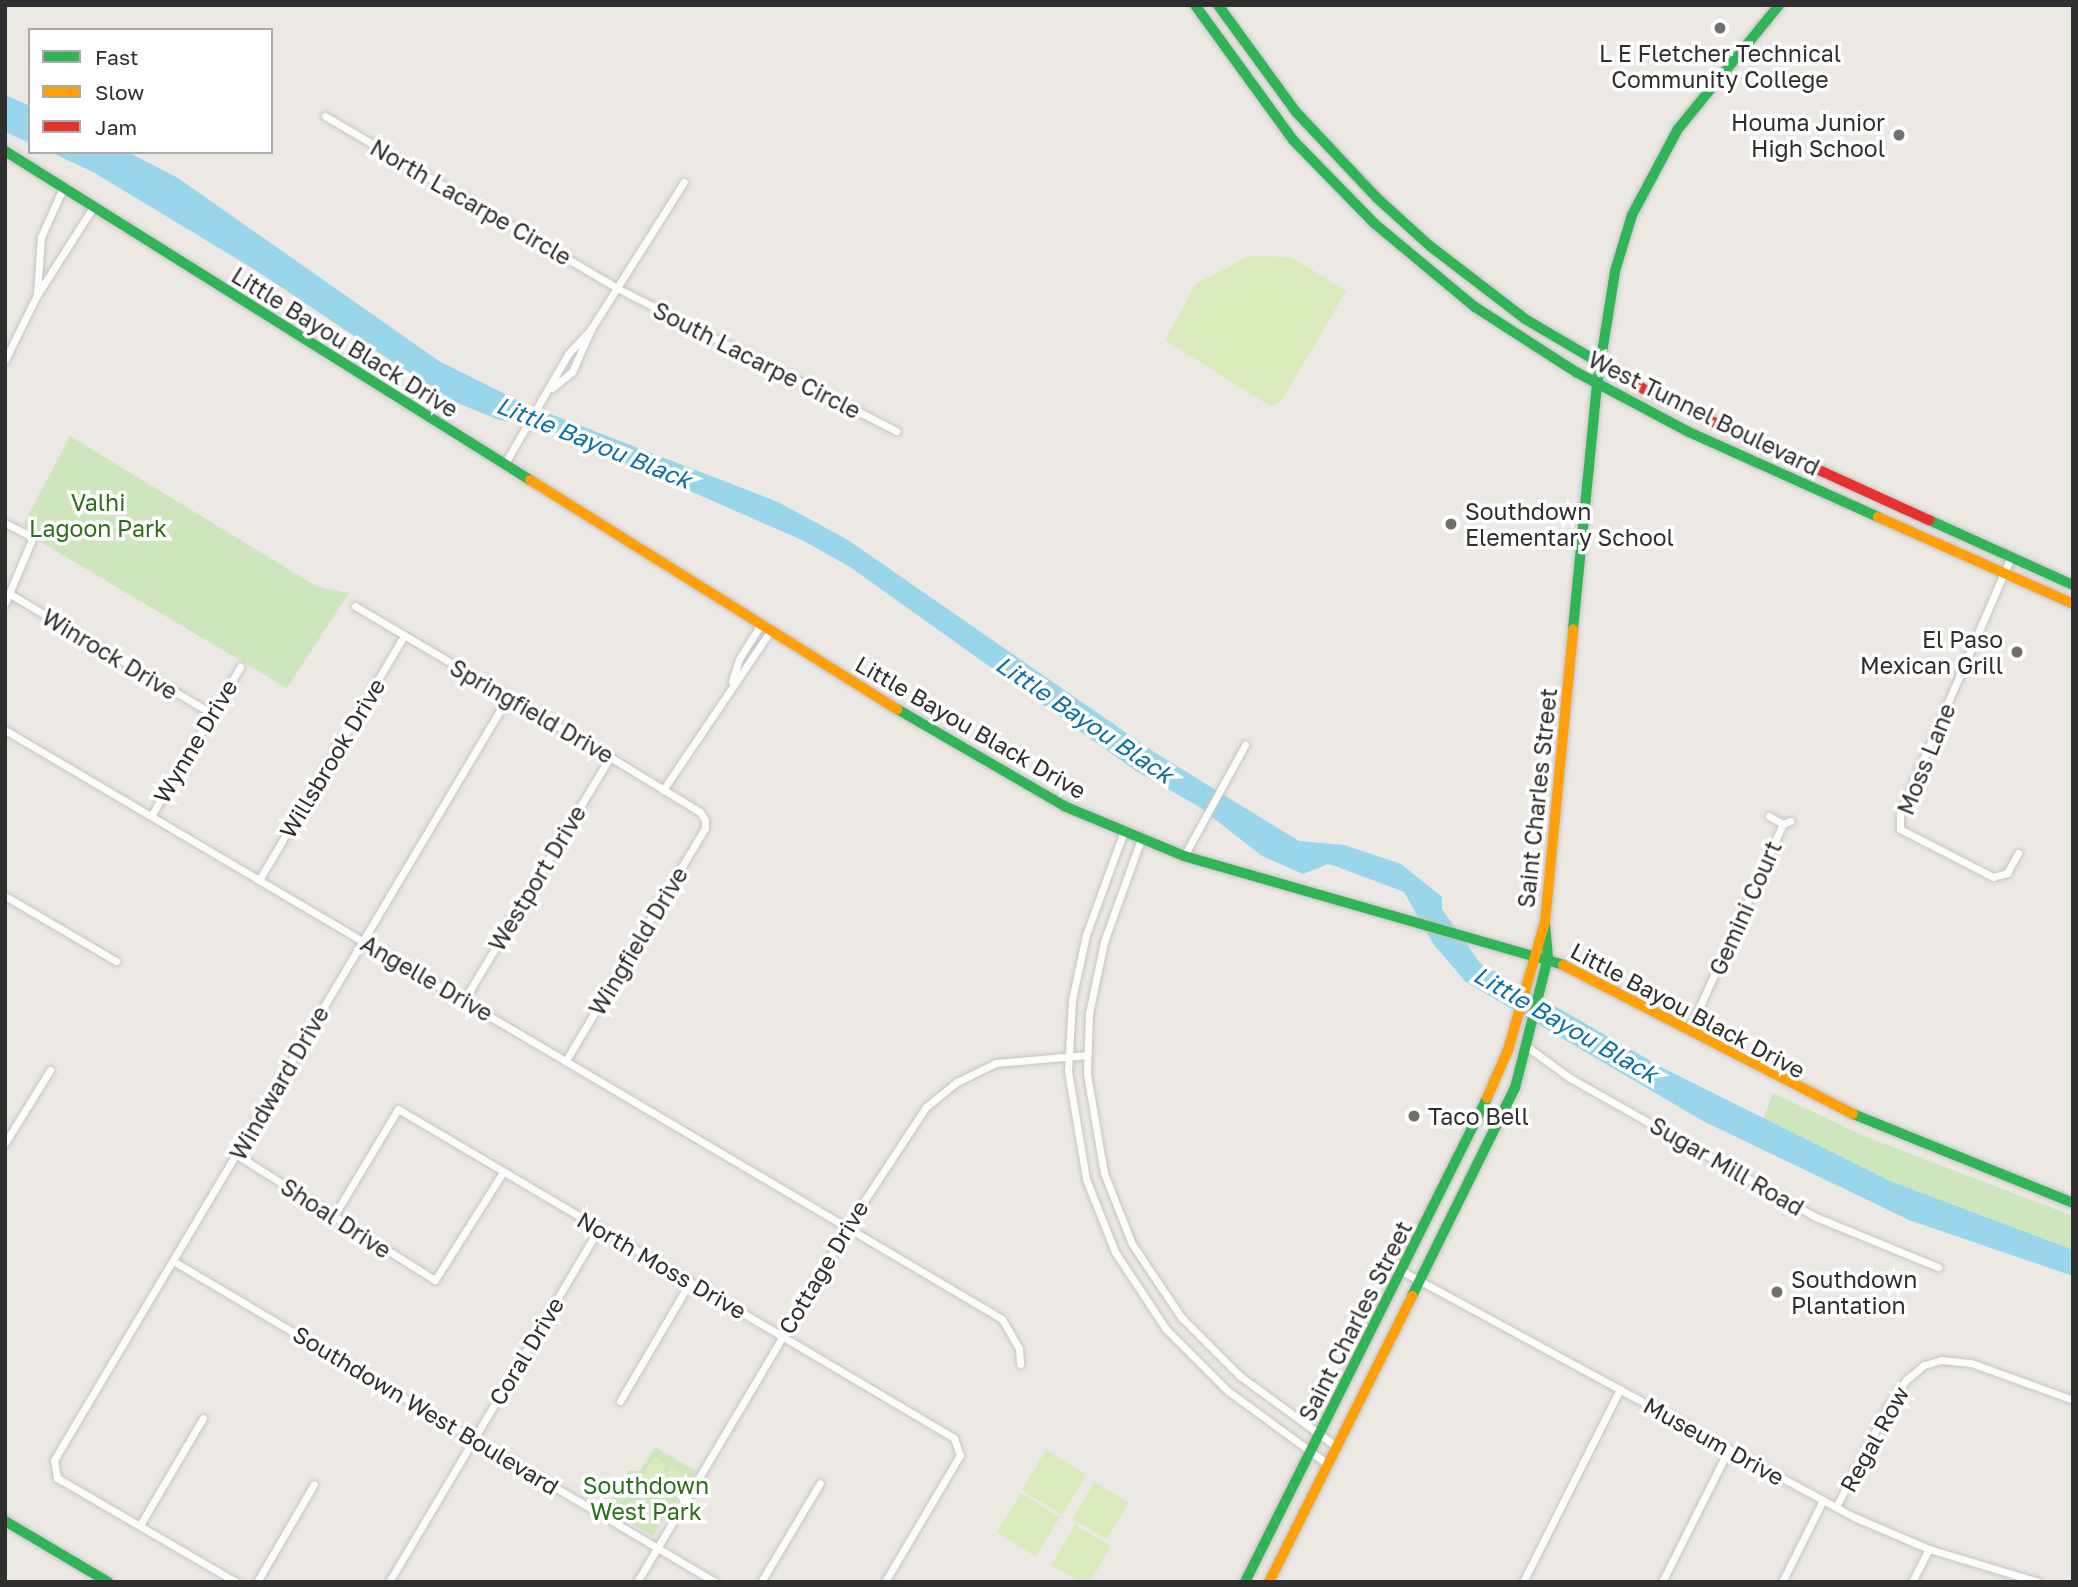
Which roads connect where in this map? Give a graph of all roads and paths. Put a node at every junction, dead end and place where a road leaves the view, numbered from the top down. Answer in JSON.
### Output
{"nodes":[{"id":1,"x":1195,"y":5,"type":"edge"},
{"id":2,"x":1218,"y":5,"type":"edge"},
{"id":3,"x":1779,"y":5,"type":"edge"},
{"id":4,"x":325,"y":116,"type":"dead end"},
{"id":5,"x":5,"y":151,"type":"edge"},
{"id":6,"x":684,"y":182,"type":"dead end"},
{"id":7,"x":63,"y":188,"type":"junction"},
{"id":8,"x":93,"y":207,"type":"junction"},
{"id":9,"x":617,"y":288,"type":"junction"},
{"id":10,"x":37,"y":295,"type":"junction"},
{"id":11,"x":592,"y":329,"type":"junction"},
{"id":12,"x":5,"y":360,"type":"edge"},
{"id":13,"x":1599,"y":364,"type":"junction"},
{"id":14,"x":1597,"y":384,"type":"junction"},
{"id":15,"x":552,"y":388,"type":"junction"},
{"id":16,"x":897,"y":431,"type":"dead end"},
{"id":17,"x":504,"y":465,"type":"junction"},
{"id":18,"x":5,"y":523,"type":"edge"},
{"id":19,"x":2010,"y":559,"type":"junction"},
{"id":20,"x":2005,"y":574,"type":"junction"},
{"id":21,"x":2073,"y":585,"type":"edge"},
{"id":22,"x":10,"y":594,"type":"junction"},
{"id":23,"x":5,"y":603,"type":"edge"},
{"id":24,"x":2073,"y":604,"type":"edge"},
{"id":25,"x":355,"y":606,"type":"dead end"},
{"id":26,"x":761,"y":624,"type":"junction"},
{"id":27,"x":771,"y":630,"type":"junction"},
{"id":28,"x":404,"y":636,"type":"junction"},
{"id":29,"x":240,"y":667,"type":"dead end"},
{"id":30,"x":732,"y":682,"type":"junction"},
{"id":31,"x":508,"y":697,"type":"junction"},
{"id":32,"x":211,"y":713,"type":"junction"},
{"id":33,"x":5,"y":730,"type":"edge"},
{"id":34,"x":1245,"y":744,"type":"dead end"},
{"id":35,"x":610,"y":757,"type":"junction"},
{"id":36,"x":663,"y":790,"type":"junction"},
{"id":37,"x":151,"y":816,"type":"junction"},
{"id":38,"x":1769,"y":816,"type":"dead end"},
{"id":39,"x":705,"y":820,"type":"joint"},
{"id":40,"x":1124,"y":831,"type":"junction"},
{"id":41,"x":1141,"y":839,"type":"junction"},
{"id":42,"x":2018,"y":853,"type":"dead end"},
{"id":43,"x":1184,"y":856,"type":"junction"},
{"id":44,"x":259,"y":880,"type":"junction"},
{"id":45,"x":6,"y":900,"type":"edge"},
{"id":46,"x":1545,"y":922,"type":"junction"},
{"id":47,"x":362,"y":940,"type":"junction"},
{"id":48,"x":1535,"y":953,"type":"junction"},
{"id":49,"x":1548,"y":958,"type":"junction"},
{"id":50,"x":116,"y":961,"type":"dead end"},
{"id":51,"x":464,"y":1000,"type":"junction"},
{"id":52,"x":1689,"y":1030,"type":"junction"},
{"id":53,"x":1526,"y":1046,"type":"junction"},
{"id":54,"x":1087,"y":1055,"type":"junction"},
{"id":55,"x":1068,"y":1056,"type":"junction"},
{"id":56,"x":566,"y":1060,"type":"junction"},
{"id":57,"x":50,"y":1070,"type":"dead end"},
{"id":58,"x":5,"y":1143,"type":"edge"},
{"id":59,"x":237,"y":1155,"type":"junction"},
{"id":60,"x":503,"y":1172,"type":"junction"},
{"id":61,"x":2073,"y":1203,"type":"edge"},
{"id":62,"x":332,"y":1219,"type":"junction"},
{"id":63,"x":847,"y":1227,"type":"junction"},
{"id":64,"x":599,"y":1228,"type":"junction"},
{"id":65,"x":173,"y":1261,"type":"junction"},
{"id":66,"x":1938,"y":1267,"type":"dead end"},
{"id":67,"x":1402,"y":1271,"type":"junction"},
{"id":68,"x":1421,"y":1281,"type":"junction"},
{"id":69,"x":690,"y":1282,"type":"junction"},
{"id":70,"x":782,"y":1336,"type":"junction"},
{"id":71,"x":1020,"y":1364,"type":"dead end"},
{"id":72,"x":1620,"y":1389,"type":"junction"},
{"id":73,"x":2073,"y":1400,"type":"edge"},
{"id":74,"x":620,"y":1401,"type":"dead end"},
{"id":75,"x":203,"y":1418,"type":"dead end"},
{"id":76,"x":1319,"y":1435,"type":"junction"},
{"id":77,"x":474,"y":1438,"type":"junction"},
{"id":78,"x":1338,"y":1447,"type":"junction"},
{"id":79,"x":1729,"y":1449,"type":"junction"},
{"id":80,"x":1311,"y":1452,"type":"junction"},
{"id":81,"x":1329,"y":1465,"type":"junction"},
{"id":82,"x":820,"y":1483,"type":"dead end"},
{"id":83,"x":314,"y":1485,"type":"dead end"},
{"id":84,"x":1823,"y":1500,"type":"junction"},
{"id":85,"x":1836,"y":1507,"type":"junction"},
{"id":86,"x":5,"y":1521,"type":"edge"},
{"id":87,"x":140,"y":1525,"type":"junction"},
{"id":88,"x":656,"y":1547,"type":"junction"},
{"id":89,"x":1929,"y":1549,"type":"junction"},
{"id":90,"x":108,"y":1582,"type":"edge"},
{"id":91,"x":236,"y":1582,"type":"edge"},
{"id":92,"x":257,"y":1582,"type":"edge"},
{"id":93,"x":389,"y":1582,"type":"edge"},
{"id":94,"x":637,"y":1582,"type":"edge"},
{"id":95,"x":715,"y":1582,"type":"edge"},
{"id":96,"x":761,"y":1582,"type":"edge"},
{"id":97,"x":885,"y":1582,"type":"edge"},
{"id":98,"x":1245,"y":1582,"type":"edge"},
{"id":99,"x":1269,"y":1582,"type":"edge"},
{"id":100,"x":1523,"y":1582,"type":"edge"},
{"id":101,"x":1662,"y":1582,"type":"edge"},
{"id":102,"x":1782,"y":1582,"type":"edge"},
{"id":103,"x":1912,"y":1582,"type":"edge"},
{"id":104,"x":2038,"y":1582,"type":"edge"}],
"edges":[{"from":1,"to":14,"type":"main road","name":"West Tunnel Boulevard"},
{"from":2,"to":13,"type":"main road","name":"West Tunnel Boulevard"},
{"from":3,"to":13,"type":"main road","name":"Saint Charles Street"},
{"from":4,"to":9,"type":"street","name":"North Lacarpe Circle"},
{"from":5,"to":7,"type":"main road","name":"Little Bayou Black Drive"},
{"from":6,"to":9,"type":"street"},
{"from":7,"to":8,"type":"main road","name":"Little Bayou Black Drive"},
{"from":7,"to":10,"type":"street"},
{"from":8,"to":10,"type":"street"},
{"from":8,"to":17,"type":"main road","name":"Little Bayou Black Drive"},
{"from":9,"to":11,"type":"street"},
{"from":9,"to":16,"type":"street","name":"South Lacarpe Circle"},
{"from":10,"to":12,"type":"street"},
{"from":11,"to":15,"type":"street"},
{"from":11,"to":15,"type":"street"},
{"from":13,"to":14,"type":"main road","name":"Saint Charles Street"},
{"from":13,"to":19,"type":"main road","name":"West Tunnel Boulevard"},
{"from":14,"to":20,"type":"main road","name":"West Tunnel Boulevard"},
{"from":14,"to":46,"type":"main road","name":"Saint Charles Street"},
{"from":15,"to":17,"type":"street"},
{"from":17,"to":26,"type":"main road","name":"Little Bayou Black Drive"},
{"from":18,"to":22,"type":"street"},
{"from":19,"to":20,"type":"street","name":"Moss Lane"},
{"from":19,"to":21,"type":"main road","name":"West Tunnel Boulevard"},
{"from":20,"to":24,"type":"main road","name":"West Tunnel Boulevard"},
{"from":20,"to":42,"type":"street","name":"Moss Lane"},
{"from":22,"to":23,"type":"street"},
{"from":22,"to":32,"type":"street","name":"Winrock Drive"},
{"from":25,"to":28,"type":"street","name":"Springfield Drive"},
{"from":26,"to":27,"type":"main road","name":"Little Bayou Black Drive"},
{"from":26,"to":30,"type":"street"},
{"from":27,"to":30,"type":"street"},
{"from":27,"to":40,"type":"main road","name":"Little Bayou Black Drive"},
{"from":28,"to":31,"type":"street","name":"Springfield Drive"},
{"from":28,"to":44,"type":"street","name":"Willsbrook Drive"},
{"from":29,"to":32,"type":"street","name":"Wynne Drive"},
{"from":30,"to":36,"type":"street"},
{"from":31,"to":35,"type":"street","name":"Springfield Drive"},
{"from":31,"to":47,"type":"street","name":"Windward Drive"},
{"from":32,"to":37,"type":"street","name":"Wynne Drive"},
{"from":33,"to":37,"type":"street","name":"Angelle Drive"},
{"from":34,"to":43,"type":"street"},
{"from":35,"to":36,"type":"street","name":"Springfield Drive"},
{"from":35,"to":51,"type":"street","name":"Westport Drive"},
{"from":36,"to":39,"type":"street","name":"Springfield Drive"},
{"from":37,"to":44,"type":"street","name":"Angelle Drive"},
{"from":38,"to":52,"type":"street","name":"Gemini Court"},
{"from":39,"to":56,"type":"street","name":"Wingfield Drive"},
{"from":40,"to":41,"type":"main road","name":"Little Bayou Black Drive"},
{"from":40,"to":55,"type":"street"},
{"from":41,"to":43,"type":"main road","name":"Little Bayou Black Drive"},
{"from":41,"to":54,"type":"street"},
{"from":43,"to":48,"type":"main road","name":"Little Bayou Black Drive"},
{"from":44,"to":47,"type":"street","name":"Angelle Drive"},
{"from":45,"to":50,"type":"street"},
{"from":46,"to":48,"type":"main road","name":"Saint Charles Street"},
{"from":46,"to":49,"type":"main road"},
{"from":47,"to":51,"type":"street","name":"Angelle Drive"},
{"from":47,"to":59,"type":"street","name":"Windward Drive"},
{"from":48,"to":49,"type":"main road","name":"Little Bayou Black Drive"},
{"from":48,"to":67,"type":"main road","name":"Saint Charles Street"},
{"from":49,"to":52,"type":"main road","name":"Little Bayou Black Drive"},
{"from":49,"to":53,"type":"main road","name":"Saint Charles Street"},
{"from":51,"to":56,"type":"street","name":"Angelle Drive"},
{"from":52,"to":61,"type":"main road","name":"Little Bayou Black Drive"},
{"from":53,"to":66,"type":"street","name":"Sugar Mill Road"},
{"from":53,"to":68,"type":"main road","name":"Saint Charles Street"},
{"from":54,"to":55,"type":"street","name":"Cottage Drive"},
{"from":54,"to":76,"type":"street"},
{"from":55,"to":63,"type":"street","name":"Cottage Drive"},
{"from":55,"to":80,"type":"street"},
{"from":56,"to":63,"type":"street","name":"Angelle Drive"},
{"from":57,"to":58,"type":"street"},
{"from":59,"to":62,"type":"street","name":"Shoal Drive"},
{"from":59,"to":65,"type":"street","name":"Windward Drive"},
{"from":60,"to":62,"type":"street","name":"Shoal Drive"},
{"from":60,"to":62,"type":"street","name":"North Moss Drive"},
{"from":60,"to":64,"type":"street","name":"North Moss Drive"},
{"from":63,"to":70,"type":"street","name":"Cottage Drive"},
{"from":63,"to":71,"type":"street","name":"Angelle Drive"},
{"from":64,"to":69,"type":"street","name":"North Moss Drive"},
{"from":64,"to":77,"type":"street","name":"Coral Drive"},
{"from":65,"to":77,"type":"street","name":"Southdown West Boulevard"},
{"from":65,"to":87,"type":"street","name":"Windward Drive"},
{"from":67,"to":68,"type":"street","name":"Museum Drive"},
{"from":67,"to":76,"type":"main road","name":"Saint Charles Street"},
{"from":68,"to":72,"type":"street","name":"Museum Drive"},
{"from":68,"to":78,"type":"main road","name":"Saint Charles Street"},
{"from":69,"to":70,"type":"street","name":"North Moss Drive"},
{"from":69,"to":74,"type":"street"},
{"from":70,"to":88,"type":"street","name":"Cottage Drive"},
{"from":70,"to":97,"type":"street","name":"North Moss Drive"},
{"from":72,"to":79,"type":"street","name":"Museum Drive"},
{"from":72,"to":100,"type":"street"},
{"from":73,"to":85,"type":"street","name":"Regal Row"},
{"from":75,"to":87,"type":"street"},
{"from":76,"to":78,"type":"street"},
{"from":76,"to":80,"type":"main road","name":"Saint Charles Street"},
{"from":77,"to":88,"type":"street","name":"Southdown West Boulevard"},
{"from":77,"to":93,"type":"street","name":"Coral Drive"},
{"from":78,"to":81,"type":"main road","name":"Saint Charles Street"},
{"from":79,"to":84,"type":"street","name":"Museum Drive"},
{"from":79,"to":101,"type":"street"},
{"from":80,"to":81,"type":"street"},
{"from":80,"to":98,"type":"main road","name":"Saint Charles Street"},
{"from":81,"to":99,"type":"main road","name":"Saint Charles Street"},
{"from":82,"to":96,"type":"street"},
{"from":83,"to":92,"type":"street"},
{"from":84,"to":85,"type":"street","name":"Museum Drive"},
{"from":84,"to":102,"type":"street"},
{"from":85,"to":89,"type":"street","name":"Museum Drive"},
{"from":86,"to":90,"type":"main road"},
{"from":87,"to":91,"type":"street"},
{"from":88,"to":94,"type":"street","name":"Cottage Drive"},
{"from":88,"to":95,"type":"street","name":"Southdown West Boulevard"},
{"from":89,"to":103,"type":"street"},
{"from":89,"to":104,"type":"street","name":"Museum Drive"}]}
